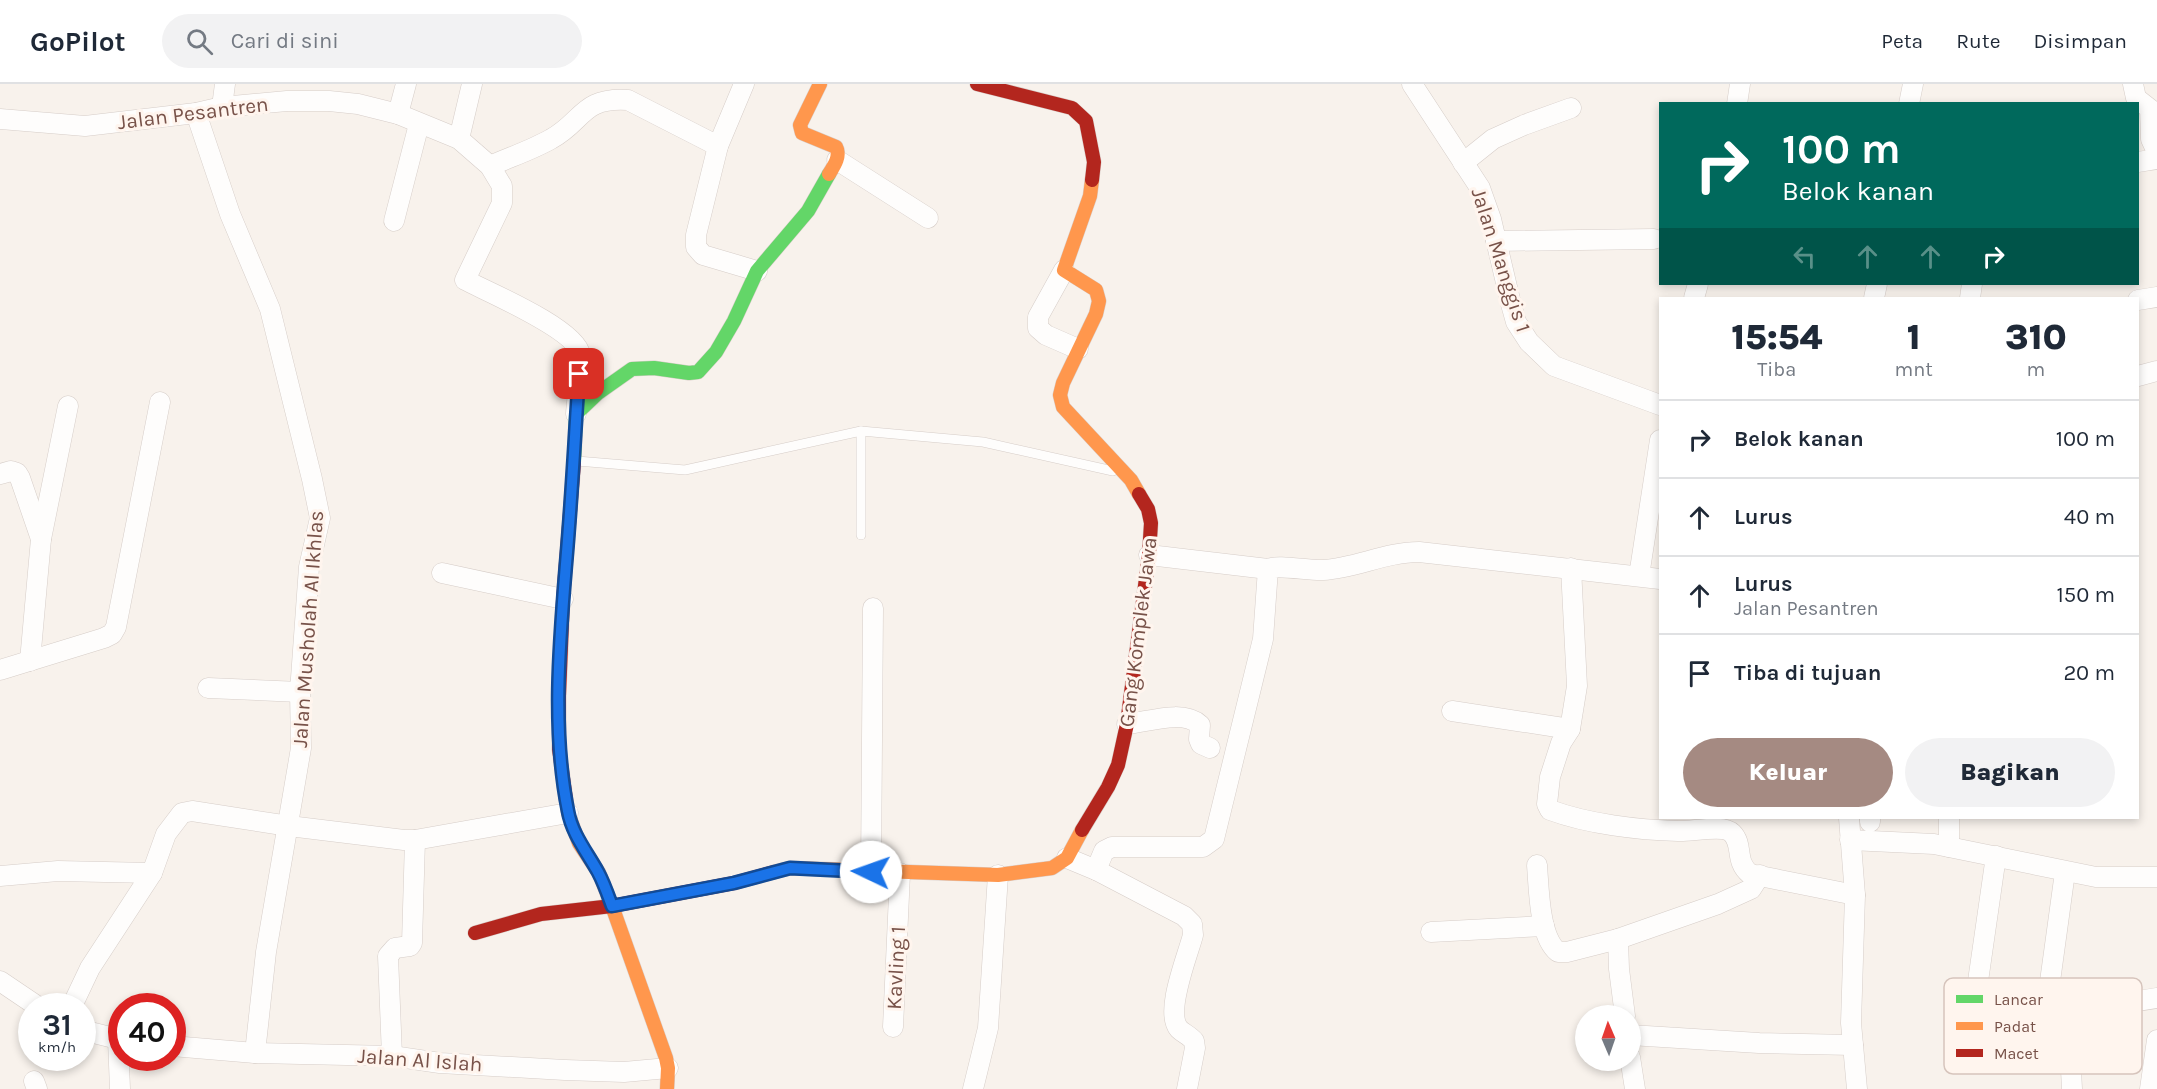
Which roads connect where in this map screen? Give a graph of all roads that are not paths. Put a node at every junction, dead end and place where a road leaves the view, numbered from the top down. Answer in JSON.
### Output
{"nodes":[{"id":1,"x":225,"y":84,"type":"edge"},
{"id":2,"x":406,"y":84,"type":"edge"},
{"id":3,"x":472,"y":84,"type":"edge"},
{"id":4,"x":744,"y":84,"type":"edge"},
{"id":5,"x":820,"y":84,"type":"edge"},
{"id":6,"x":976,"y":84,"type":"edge"},
{"id":7,"x":1412,"y":84,"type":"edge"},
{"id":8,"x":1913,"y":84,"type":"edge"},
{"id":9,"x":2133,"y":84,"type":"edge"},
{"id":10,"x":288,"y":92,"type":"edge"},
{"id":11,"x":630,"y":92,"type":"edge"},
{"id":12,"x":1909,"y":102,"type":"edge"},
{"id":13,"x":222,"y":107,"type":"junction"},
{"id":14,"x":1571,"y":108,"type":"dead end"},
{"id":15,"x":2154,"y":109,"type":"edge"},
{"id":16,"x":196,"y":113,"type":"junction"},
{"id":17,"x":398,"y":114,"type":"junction"},
{"id":18,"x":0,"y":119,"type":"edge"},
{"id":19,"x":419,"y":124,"type":"junction"},
{"id":20,"x":459,"y":139,"type":"junction"},
{"id":21,"x":718,"y":146,"type":"junction"},
{"id":22,"x":2157,"y":152,"type":"edge"},
{"id":23,"x":2157,"y":159,"type":"edge"},
{"id":24,"x":837,"y":160,"type":"junction"},
{"id":25,"x":2139,"y":162,"type":"edge"},
{"id":26,"x":1463,"y":163,"type":"junction"},
{"id":27,"x":490,"y":166,"type":"junction"},
{"id":28,"x":928,"y":218,"type":"dead end"},
{"id":29,"x":394,"y":221,"type":"dead end"},
{"id":30,"x":1654,"y":239,"type":"dead end"},
{"id":31,"x":1496,"y":241,"type":"junction"},
{"id":32,"x":1064,"y":270,"type":"junction"},
{"id":33,"x":757,"y":271,"type":"junction"},
{"id":34,"x":2157,"y":297,"type":"edge"},
{"id":35,"x":2139,"y":300,"type":"edge"},
{"id":36,"x":1077,"y":349,"type":"junction"},
{"id":37,"x":2157,"y":371,"type":"edge"},
{"id":38,"x":2139,"y":376,"type":"edge"},
{"id":39,"x":160,"y":402,"type":"dead end"},
{"id":40,"x":1659,"y":405,"type":"edge"},
{"id":41,"x":68,"y":406,"type":"dead end"},
{"id":42,"x":576,"y":414,"type":"junction"},
{"id":43,"x":861,"y":431,"type":"junction"},
{"id":44,"x":1659,"y":446,"type":"edge"},
{"id":45,"x":574,"y":461,"type":"junction"},
{"id":46,"x":0,"y":474,"type":"edge"},
{"id":47,"x":1126,"y":474,"type":"junction"},
{"id":48,"x":861,"y":535,"type":"dead end"},
{"id":49,"x":41,"y":539,"type":"junction"},
{"id":50,"x":1149,"y":555,"type":"junction"},
{"id":51,"x":1268,"y":568,"type":"junction"},
{"id":52,"x":1571,"y":568,"type":"junction"},
{"id":53,"x":442,"y":573,"type":"dead end"},
{"id":54,"x":1639,"y":576,"type":"junction"},
{"id":55,"x":1659,"y":579,"type":"edge"},
{"id":56,"x":563,"y":599,"type":"junction"},
{"id":57,"x":873,"y":608,"type":"dead end"},
{"id":58,"x":30,"y":660,"type":"junction"},
{"id":59,"x":0,"y":670,"type":"edge"},
{"id":60,"x":208,"y":688,"type":"dead end"},
{"id":61,"x":300,"y":692,"type":"junction"},
{"id":62,"x":1452,"y":711,"type":"dead end"},
{"id":63,"x":1127,"y":724,"type":"junction"},
{"id":64,"x":1570,"y":729,"type":"junction"},
{"id":65,"x":1210,"y":748,"type":"dead end"},
{"id":66,"x":568,"y":813,"type":"junction"},
{"id":67,"x":1849,"y":819,"type":"edge"},
{"id":68,"x":1948,"y":819,"type":"edge"},
{"id":69,"x":289,"y":826,"type":"junction"},
{"id":70,"x":415,"y":840,"type":"junction"},
{"id":71,"x":1851,"y":840,"type":"junction"},
{"id":72,"x":1948,"y":847,"type":"junction"},
{"id":73,"x":1996,"y":856,"type":"junction"},
{"id":74,"x":1067,"y":858,"type":"junction"},
{"id":75,"x":1537,"y":865,"type":"dead end"},
{"id":76,"x":1096,"y":870,"type":"junction"},
{"id":77,"x":871,"y":872,"type":"junction"},
{"id":78,"x":2065,"y":872,"type":"junction"},
{"id":79,"x":152,"y":873,"type":"junction"},
{"id":80,"x":900,"y":873,"type":"junction"},
{"id":81,"x":998,"y":875,"type":"junction"},
{"id":82,"x":1760,"y":875,"type":"junction"},
{"id":83,"x":0,"y":876,"type":"edge"},
{"id":84,"x":2157,"y":877,"type":"edge"},
{"id":85,"x":1855,"y":894,"type":"junction"},
{"id":86,"x":612,"y":906,"type":"junction"},
{"id":87,"x":1544,"y":926,"type":"junction"},
{"id":88,"x":1431,"y":932,"type":"dead end"},
{"id":89,"x":475,"y":933,"type":"dead end"},
{"id":90,"x":1618,"y":939,"type":"junction"},
{"id":91,"x":1978,"y":978,"type":"edge"},
{"id":92,"x":2050,"y":978,"type":"edge"},
{"id":93,"x":0,"y":981,"type":"edge"},
{"id":94,"x":18,"y":993,"type":"edge"},
{"id":95,"x":78,"y":993,"type":"edge"},
{"id":96,"x":2157,"y":998,"type":"edge"},
{"id":97,"x":2142,"y":1000,"type":"edge"},
{"id":98,"x":1624,"y":1005,"type":"edge"},
{"id":99,"x":893,"y":1027,"type":"dead end"},
{"id":100,"x":1641,"y":1036,"type":"edge"},
{"id":101,"x":2157,"y":1040,"type":"edge"},
{"id":102,"x":1853,"y":1045,"type":"junction"},
{"id":103,"x":186,"y":1047,"type":"edge"},
{"id":104,"x":255,"y":1053,"type":"junction"},
{"id":105,"x":392,"y":1056,"type":"junction"},
{"id":106,"x":668,"y":1068,"type":"junction"},
{"id":107,"x":120,"y":1071,"type":"edge"},
{"id":108,"x":1632,"y":1071,"type":"edge"},
{"id":109,"x":2071,"y":1074,"type":"edge"},
{"id":110,"x":120,"y":1089,"type":"edge"},
{"id":111,"x":667,"y":1089,"type":"edge"},
{"id":112,"x":973,"y":1089,"type":"edge"},
{"id":113,"x":1187,"y":1089,"type":"edge"},
{"id":114,"x":1635,"y":1089,"type":"edge"},
{"id":115,"x":1857,"y":1089,"type":"edge"},
{"id":116,"x":2072,"y":1089,"type":"edge"},
{"id":117,"x":2150,"y":1089,"type":"edge"}],
"edges":[{"from":1,"to":13,"type":"street"},
{"from":2,"to":17,"type":"street"},
{"from":3,"to":20,"type":"street"},
{"from":4,"to":21,"type":"street"},
{"from":5,"to":24,"type":"street"},
{"from":6,"to":32,"type":"street"},
{"from":7,"to":26,"type":"street","name":"Jalan Manggis 1"},
{"from":8,"to":12,"type":"street"},
{"from":9,"to":15,"type":"street"},
{"from":10,"to":13,"type":"street","name":"Jalan Pesantren"},
{"from":10,"to":17,"type":"street","name":"Jalan Pesantren"},
{"from":11,"to":21,"type":"street"},
{"from":11,"to":27,"type":"street"},
{"from":13,"to":16,"type":"street","name":"Jalan Pesantren"},
{"from":14,"to":26,"type":"street"},
{"from":15,"to":22,"type":"street"},
{"from":16,"to":18,"type":"street","name":"Jalan Pesantren"},
{"from":16,"to":61,"type":"street","name":"Jalan Musholah Al Ikhlas"},
{"from":17,"to":19,"type":"street","name":"Jalan Pesantren"},
{"from":19,"to":20,"type":"street","name":"Jalan Pesantren"},
{"from":19,"to":29,"type":"street"},
{"from":20,"to":27,"type":"street","name":"Jalan Pesantren"},
{"from":21,"to":33,"type":"street"},
{"from":23,"to":25,"type":"street"},
{"from":24,"to":28,"type":"street"},
{"from":24,"to":33,"type":"street"},
{"from":26,"to":31,"type":"street","name":"Jalan Manggis 1"},
{"from":27,"to":42,"type":"street","name":"Jalan Pesantren"},
{"from":30,"to":31,"type":"street"},
{"from":31,"to":40,"type":"street","name":"Jalan Manggis 1"},
{"from":32,"to":36,"type":"street","name":"Gang Komplek Jawa"},
{"from":32,"to":36,"type":"street"},
{"from":33,"to":42,"type":"street"},
{"from":34,"to":35,"type":"street"},
{"from":36,"to":47,"type":"street","name":"Gang Komplek Jawa"},
{"from":37,"to":38,"type":"street"},
{"from":39,"to":58,"type":"street"},
{"from":41,"to":49,"type":"street"},
{"from":42,"to":45,"type":"street"},
{"from":43,"to":45,"type":"lane"},
{"from":43,"to":47,"type":"lane"},
{"from":43,"to":48,"type":"lane"},
{"from":44,"to":54,"type":"street"},
{"from":45,"to":56,"type":"street"},
{"from":46,"to":49,"type":"street"},
{"from":47,"to":50,"type":"street","name":"Gang Komplek Jawa"},
{"from":49,"to":58,"type":"street"},
{"from":50,"to":51,"type":"street"},
{"from":50,"to":63,"type":"street","name":"Gang Komplek Jawa"},
{"from":51,"to":52,"type":"street"},
{"from":51,"to":76,"type":"street"},
{"from":52,"to":54,"type":"street"},
{"from":52,"to":64,"type":"street"},
{"from":53,"to":56,"type":"street"},
{"from":54,"to":55,"type":"street"},
{"from":56,"to":66,"type":"street"},
{"from":57,"to":77,"type":"street"},
{"from":58,"to":59,"type":"street"},
{"from":60,"to":61,"type":"street"},
{"from":61,"to":69,"type":"street","name":"Jalan Musholah Al Ikhlas"},
{"from":62,"to":64,"type":"street"},
{"from":63,"to":65,"type":"street"},
{"from":63,"to":74,"type":"street","name":"Gang Komplek Jawa"},
{"from":64,"to":82,"type":"street"},
{"from":66,"to":70,"type":"street"},
{"from":66,"to":86,"type":"street"},
{"from":67,"to":71,"type":"street"},
{"from":68,"to":72,"type":"street"},
{"from":69,"to":70,"type":"street"},
{"from":69,"to":79,"type":"street"},
{"from":69,"to":104,"type":"street","name":"Jalan Musholah Al Ikhlas"},
{"from":70,"to":105,"type":"street"},
{"from":71,"to":72,"type":"street"},
{"from":71,"to":85,"type":"street"},
{"from":72,"to":73,"type":"street"},
{"from":73,"to":78,"type":"street"},
{"from":73,"to":91,"type":"street"},
{"from":74,"to":76,"type":"street"},
{"from":74,"to":81,"type":"street"},
{"from":75,"to":87,"type":"street"},
{"from":76,"to":113,"type":"street"},
{"from":77,"to":80,"type":"street"},
{"from":77,"to":86,"type":"street"},
{"from":78,"to":84,"type":"street"},
{"from":78,"to":92,"type":"street"},
{"from":79,"to":83,"type":"street"},
{"from":79,"to":95,"type":"street"},
{"from":80,"to":81,"type":"street"},
{"from":80,"to":99,"type":"street","name":"Kavling 1"},
{"from":81,"to":112,"type":"street"},
{"from":82,"to":85,"type":"street"},
{"from":82,"to":90,"type":"street"},
{"from":85,"to":102,"type":"street"},
{"from":86,"to":89,"type":"street"},
{"from":86,"to":106,"type":"street"},
{"from":87,"to":88,"type":"street"},
{"from":87,"to":90,"type":"street"},
{"from":90,"to":98,"type":"street"},
{"from":93,"to":94,"type":"street"},
{"from":96,"to":97,"type":"street"},
{"from":100,"to":102,"type":"street"},
{"from":101,"to":117,"type":"street"},
{"from":102,"to":115,"type":"street"},
{"from":103,"to":104,"type":"street","name":"Jalan Al Islah"},
{"from":104,"to":105,"type":"street","name":"Jalan Al Islah"},
{"from":105,"to":106,"type":"street","name":"Jalan Al Islah"},
{"from":106,"to":111,"type":"street"},
{"from":107,"to":110,"type":"street"},
{"from":108,"to":114,"type":"street"},
{"from":109,"to":116,"type":"street"}]}
